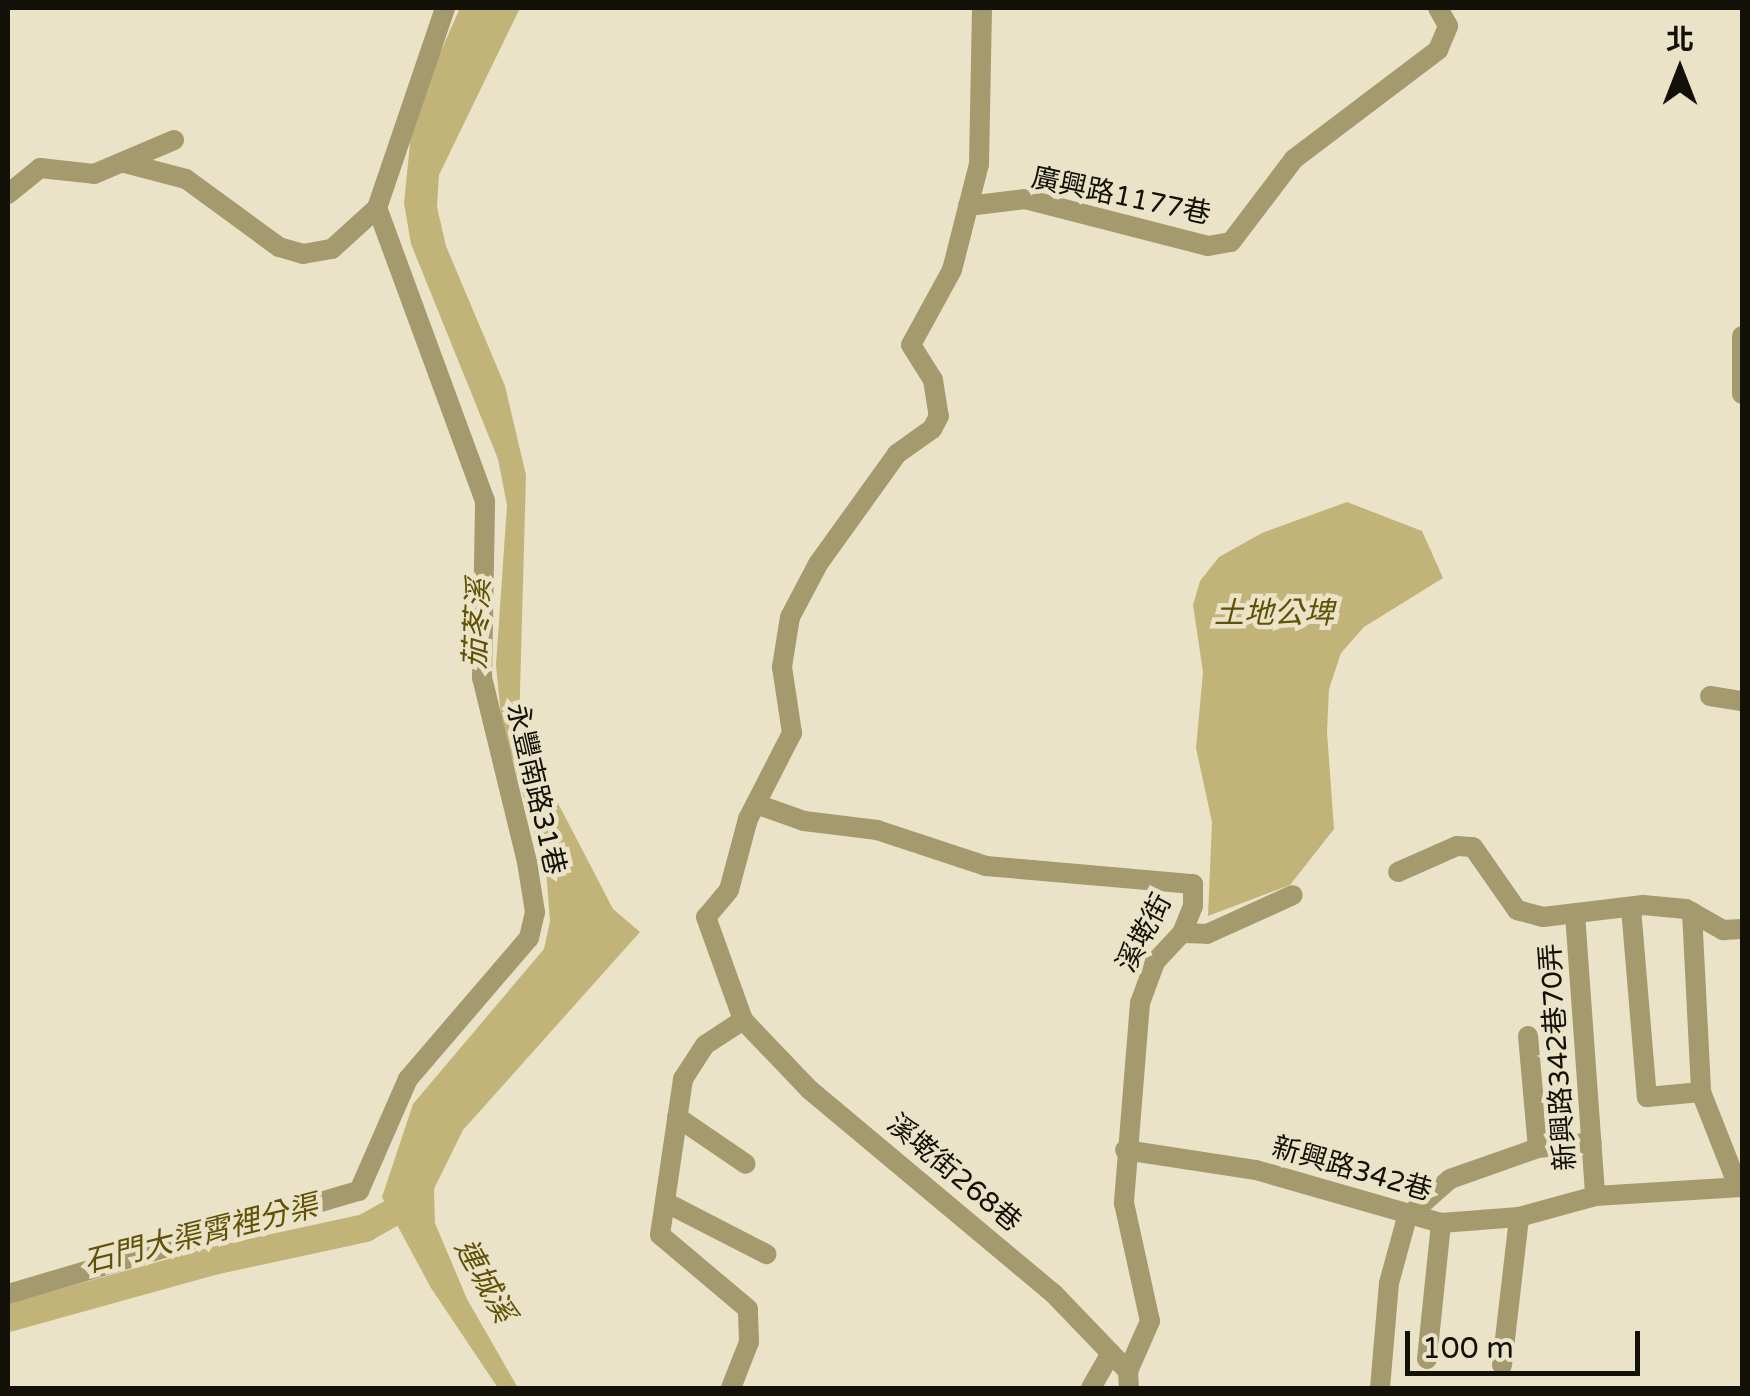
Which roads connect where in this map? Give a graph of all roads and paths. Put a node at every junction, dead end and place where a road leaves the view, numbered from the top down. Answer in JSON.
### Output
{"nodes":[{"id":1,"x":445,"y":8,"type":"edge"},
{"id":2,"x":982,"y":8,"type":"edge"},
{"id":3,"x":1438,"y":8,"type":"edge"},
{"id":4,"x":174,"y":140,"type":"dead end"},
{"id":5,"x":125,"y":163,"type":"junction"},
{"id":6,"x":8,"y":194,"type":"edge"},
{"id":7,"x":968,"y":206,"type":"junction"},
{"id":8,"x":376,"y":208,"type":"junction"},
{"id":9,"x":1742,"y":336,"type":"edge"},
{"id":10,"x":1742,"y":394,"type":"edge"},
{"id":11,"x":1710,"y":696,"type":"dead end"},
{"id":12,"x":1742,"y":701,"type":"edge"},
{"id":13,"x":756,"y":804,"type":"junction"},
{"id":14,"x":1398,"y":872,"type":"dead end"},
{"id":15,"x":1293,"y":894,"type":"dead end"},
{"id":16,"x":1632,"y":908,"type":"junction"},
{"id":17,"x":1692,"y":912,"type":"junction"},
{"id":18,"x":1575,"y":914,"type":"junction"},
{"id":19,"x":1742,"y":929,"type":"edge"},
{"id":20,"x":1182,"y":933,"type":"junction"},
{"id":21,"x":743,"y":1020,"type":"junction"},
{"id":22,"x":1528,"y":1036,"type":"dead end"},
{"id":23,"x":1701,"y":1092,"type":"junction"},
{"id":24,"x":677,"y":1116,"type":"junction"},
{"id":25,"x":1592,"y":1142,"type":"junction"},
{"id":26,"x":1538,"y":1148,"type":"junction"},
{"id":27,"x":1125,"y":1150,"type":"junction"},
{"id":28,"x":746,"y":1164,"type":"dead end"},
{"id":29,"x":1740,"y":1186,"type":"edge"},
{"id":30,"x":1596,"y":1196,"type":"junction"},
{"id":31,"x":665,"y":1202,"type":"junction"},
{"id":32,"x":1407,"y":1217,"type":"junction"},
{"id":33,"x":1519,"y":1217,"type":"junction"},
{"id":34,"x":1441,"y":1223,"type":"junction"},
{"id":35,"x":766,"y":1254,"type":"dead end"},
{"id":36,"x":8,"y":1294,"type":"edge"},
{"id":37,"x":1111,"y":1353,"type":"junction"},
{"id":38,"x":1427,"y":1359,"type":"dead end"},
{"id":39,"x":1502,"y":1365,"type":"dead end"},
{"id":40,"x":1128,"y":1380,"type":"edge"},
{"id":41,"x":731,"y":1388,"type":"edge"},
{"id":42,"x":1091,"y":1388,"type":"edge"},
{"id":43,"x":1380,"y":1388,"type":"edge"}],
"edges":[{"from":1,"to":8,"type":"street"},
{"from":2,"to":7,"type":"street"},
{"from":3,"to":7,"type":"street","name":"廣興路1177巷"},
{"from":4,"to":5,"type":"street"},
{"from":5,"to":6,"type":"street"},
{"from":5,"to":8,"type":"street"},
{"from":7,"to":13,"type":"street"},
{"from":8,"to":36,"type":"street","name":"永豐南路31巷"},
{"from":9,"to":10,"type":"street"},
{"from":11,"to":12,"type":"street"},
{"from":13,"to":20,"type":"street","name":"溪墘街"},
{"from":13,"to":21,"type":"street"},
{"from":14,"to":18,"type":"street"},
{"from":15,"to":20,"type":"street"},
{"from":16,"to":17,"type":"street"},
{"from":16,"to":18,"type":"street"},
{"from":16,"to":23,"type":"street"},
{"from":17,"to":19,"type":"street"},
{"from":17,"to":23,"type":"street"},
{"from":18,"to":25,"type":"street","name":"新興路342巷70弄"},
{"from":20,"to":27,"type":"street","name":"溪墘街"},
{"from":21,"to":24,"type":"street"},
{"from":21,"to":37,"type":"street","name":"溪墘街268巷"},
{"from":22,"to":26,"type":"street"},
{"from":23,"to":29,"type":"street"},
{"from":24,"to":28,"type":"street"},
{"from":24,"to":31,"type":"street"},
{"from":25,"to":26,"type":"street"},
{"from":25,"to":30,"type":"street","name":"新興路342巷70弄"},
{"from":26,"to":32,"type":"street"},
{"from":27,"to":32,"type":"street","name":"新興路342巷"},
{"from":27,"to":40,"type":"street","name":"溪墘街"},
{"from":29,"to":30,"type":"street","name":"新興路342巷"},
{"from":30,"to":33,"type":"street","name":"新興路342巷"},
{"from":31,"to":35,"type":"street"},
{"from":31,"to":41,"type":"street"},
{"from":32,"to":34,"type":"street","name":"新興路342巷"},
{"from":32,"to":43,"type":"street"},
{"from":33,"to":34,"type":"street","name":"新興路342巷"},
{"from":33,"to":39,"type":"street"},
{"from":34,"to":38,"type":"street"},
{"from":37,"to":40,"type":"street","name":"溪墘街268巷"},
{"from":37,"to":42,"type":"street"}]}
